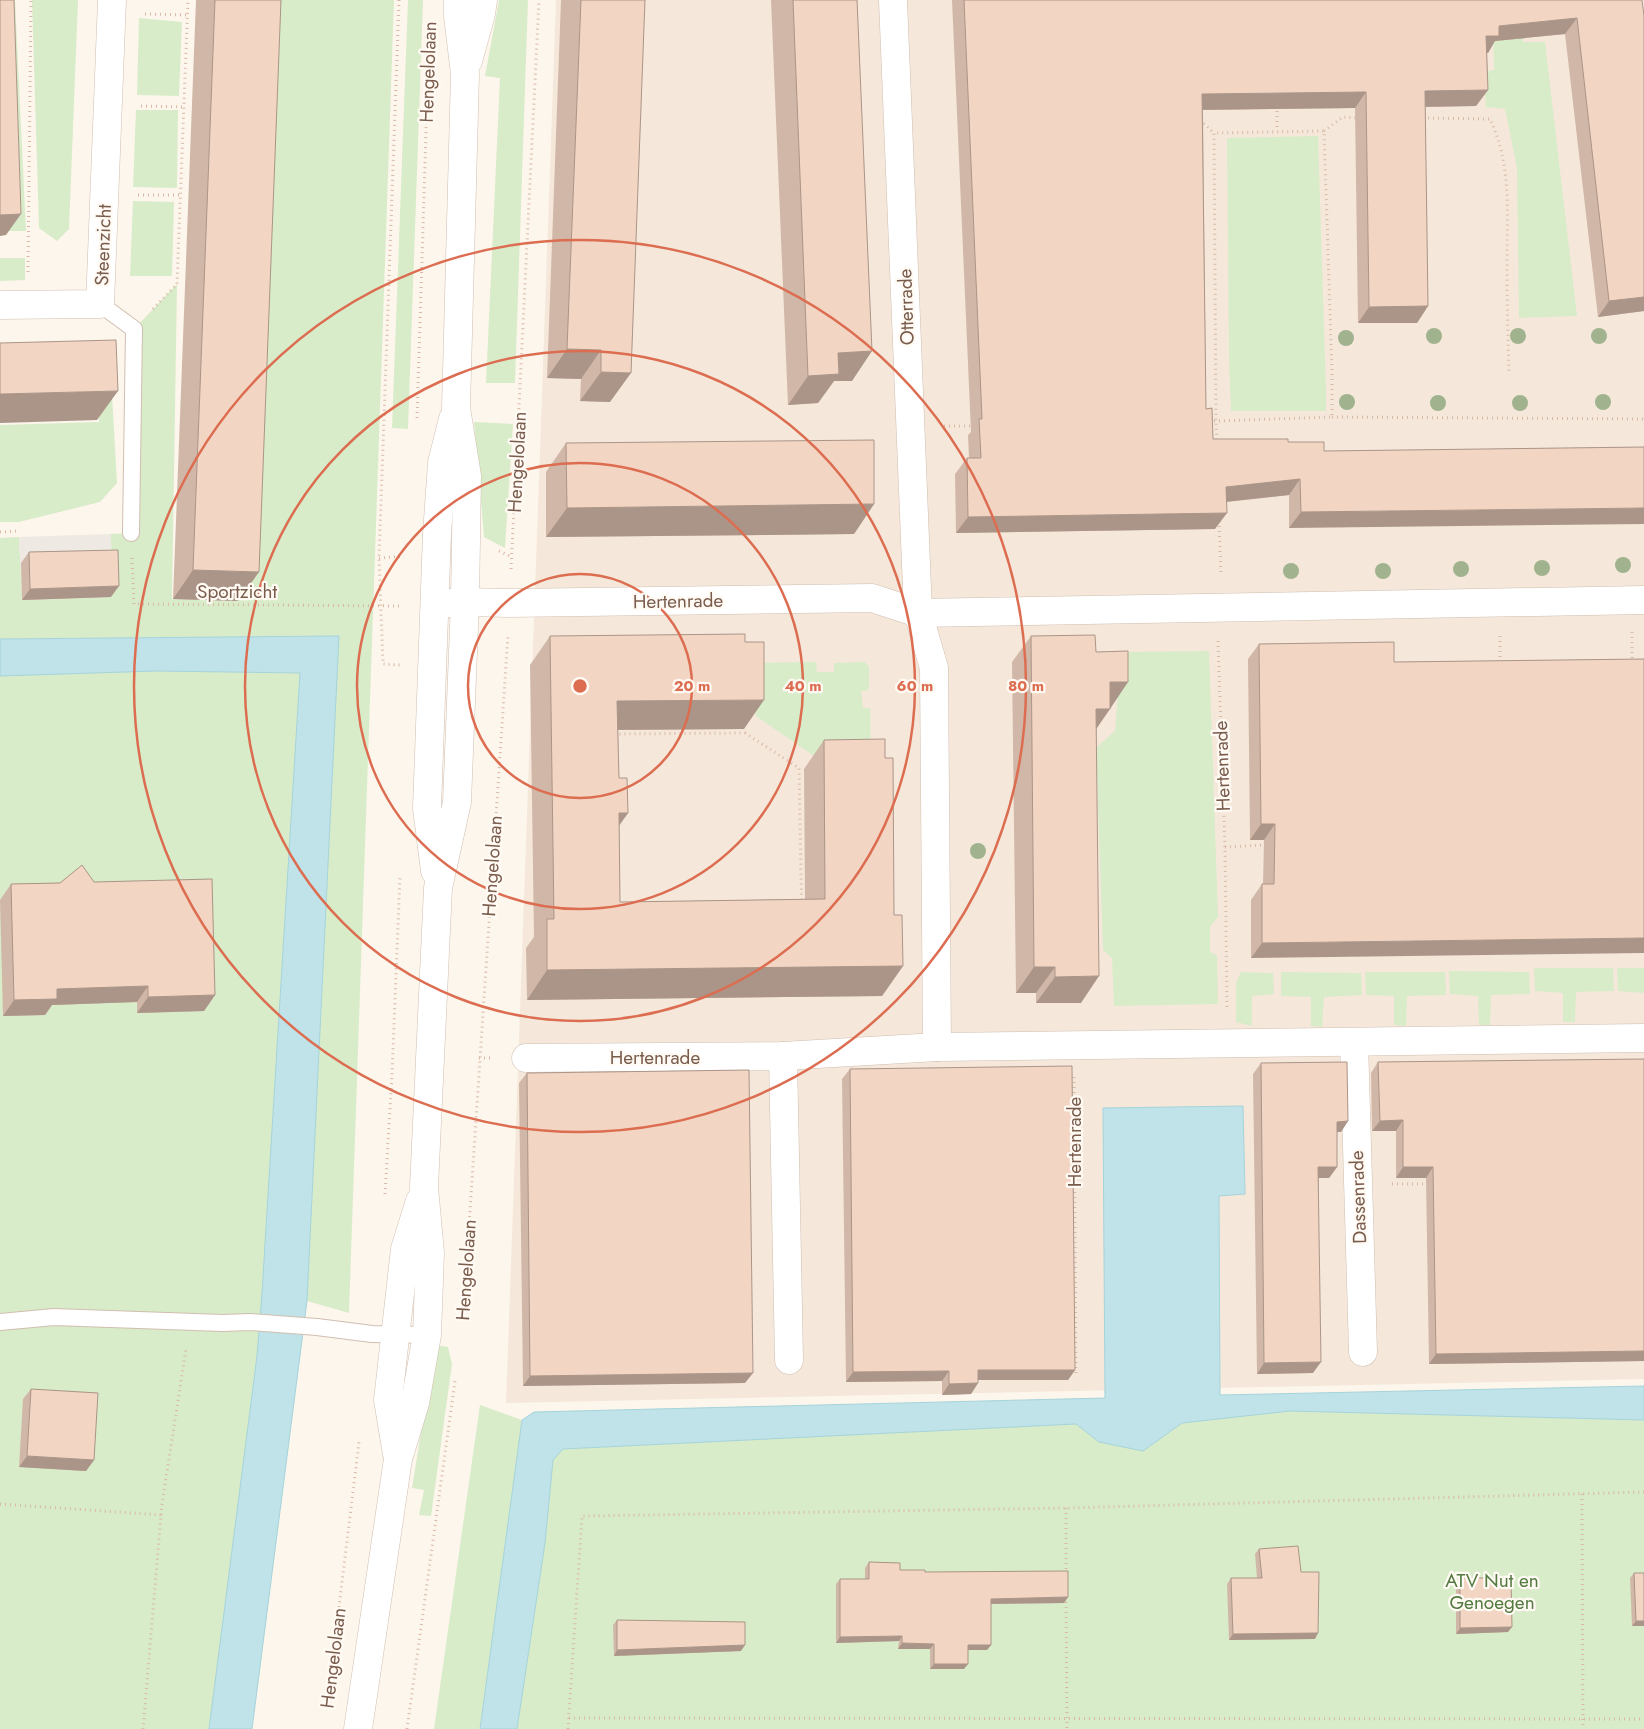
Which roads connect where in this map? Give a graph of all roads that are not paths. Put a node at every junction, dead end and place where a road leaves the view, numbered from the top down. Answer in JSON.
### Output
{"nodes":[{"id":1,"x":458,"y":0,"type":"edge"},
{"id":2,"x":483,"y":0,"type":"edge"},
{"id":3,"x":893,"y":0,"type":"edge"},
{"id":4,"x":112,"y":6,"type":"edge"},
{"id":5,"x":465,"y":74,"type":"junction"},
{"id":6,"x":100,"y":304,"type":"junction"},
{"id":7,"x":0,"y":306,"type":"edge"},
{"id":8,"x":456,"y":408,"type":"junction"},
{"id":9,"x":131,"y":533,"type":"road end"},
{"id":10,"x":1638,"y":600,"type":"edge"},
{"id":11,"x":465,"y":602,"type":"junction"},
{"id":12,"x":423,"y":605,"type":"junction"},
{"id":13,"x":918,"y":613,"type":"junction"},
{"id":14,"x":438,"y":888,"type":"junction"},
{"id":15,"x":1644,"y":1038,"type":"edge"},
{"id":16,"x":1354,"y":1042,"type":"junction"},
{"id":17,"x":937,"y":1047,"type":"junction"},
{"id":18,"x":783,"y":1056,"type":"junction"},
{"id":19,"x":526,"y":1058,"type":"dead end"},
{"id":20,"x":424,"y":1187,"type":"junction"},
{"id":21,"x":0,"y":1322,"type":"edge"},
{"id":22,"x":427,"y":1334,"type":"junction"},
{"id":23,"x":396,"y":1335,"type":"junction"},
{"id":24,"x":1363,"y":1352,"type":"dead end"},
{"id":25,"x":789,"y":1360,"type":"dead end"},
{"id":26,"x":398,"y":1459,"type":"junction"},
{"id":27,"x":358,"y":1729,"type":"edge"}],
"edges":[{"from":1,"to":5,"type":"street","name":"Hengelolaan"},
{"from":2,"to":5,"type":"street","name":"Hengelolaan"},
{"from":3,"to":13,"type":"street","name":"Otterrade"},
{"from":4,"to":6,"type":"street","name":"Steenzicht"},
{"from":5,"to":8,"type":"street","name":"Hengelolaan"},
{"from":6,"to":7,"type":"street"},
{"from":6,"to":9,"type":"lane","name":"Steenzicht"},
{"from":8,"to":11,"type":"street","name":"Hengelolaan"},
{"from":8,"to":12,"type":"street","name":"Hengelolaan"},
{"from":10,"to":13,"type":"street","name":"Hertenrade"},
{"from":11,"to":12,"type":"street","name":"Hertenrade"},
{"from":11,"to":13,"type":"street","name":"Hertenrade"},
{"from":11,"to":14,"type":"street","name":"Hengelolaan"},
{"from":12,"to":14,"type":"street","name":"Hengelolaan"},
{"from":13,"to":17,"type":"street"},
{"from":14,"to":20,"type":"street","name":"Hengelolaan"},
{"from":15,"to":16,"type":"street"},
{"from":16,"to":17,"type":"street","name":"Hertenrade"},
{"from":16,"to":24,"type":"street","name":"Dassenrade"},
{"from":17,"to":18,"type":"street","name":"Hertenrade"},
{"from":18,"to":19,"type":"street","name":"Hertenrade"},
{"from":18,"to":25,"type":"street"},
{"from":20,"to":22,"type":"street","name":"Hengelolaan"},
{"from":20,"to":23,"type":"street","name":"Hengelolaan"},
{"from":21,"to":23,"type":"lane"},
{"from":22,"to":23,"type":"lane"},
{"from":22,"to":26,"type":"street","name":"Hengelolaan"},
{"from":23,"to":26,"type":"street","name":"Hengelolaan"},
{"from":26,"to":27,"type":"street","name":"Hengelolaan"}]}
